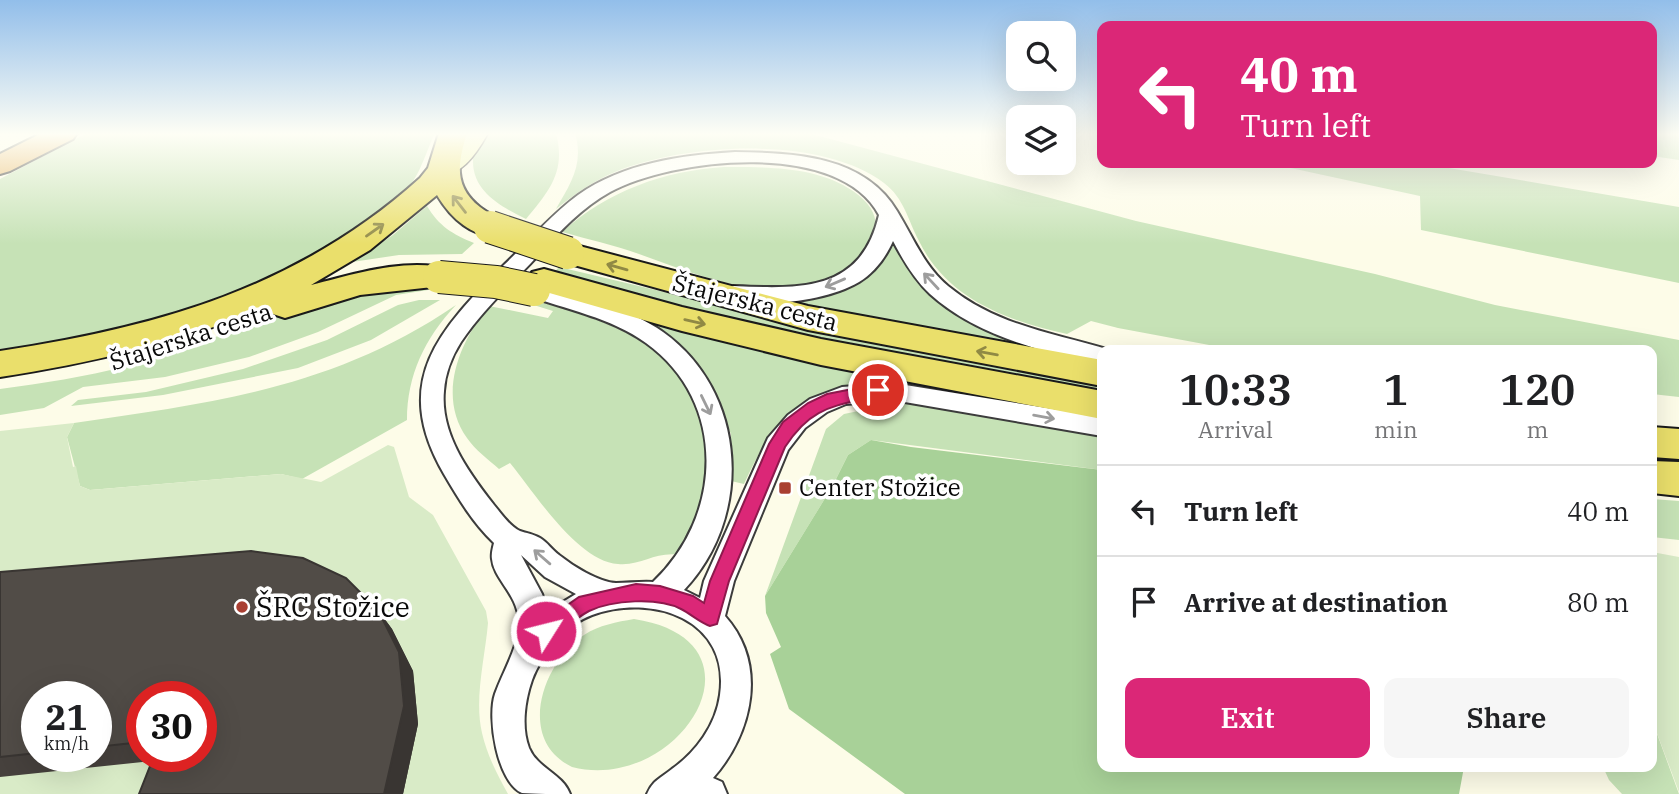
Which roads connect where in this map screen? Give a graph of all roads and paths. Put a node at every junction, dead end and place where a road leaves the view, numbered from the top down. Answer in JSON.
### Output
{"nodes":[{"id":1,"x":442,"y":170,"type":"edge"},
{"id":2,"x":443,"y":170,"type":"edge"},
{"id":3,"x":654,"y":170,"type":"edge"},
{"id":4,"x":828,"y":170,"type":"edge"},
{"id":5,"x":889,"y":215,"type":"junction"},
{"id":6,"x":447,"y":269,"type":"junction"},
{"id":7,"x":539,"y":285,"type":"junction"},
{"id":8,"x":275,"y":290,"type":"junction"},
{"id":9,"x":706,"y":292,"type":"junction"},
{"id":10,"x":1097,"y":355,"type":"edge"},
{"id":11,"x":0,"y":363,"type":"edge"},
{"id":12,"x":1097,"y":372,"type":"edge"},
{"id":13,"x":0,"y":383,"type":"edge"},
{"id":14,"x":1097,"y":404,"type":"edge"},
{"id":15,"x":1097,"y":426,"type":"edge"},
{"id":16,"x":1657,"y":442,"type":"edge"},
{"id":17,"x":1679,"y":444,"type":"edge"},
{"id":18,"x":1657,"y":477,"type":"edge"},
{"id":19,"x":1679,"y":479,"type":"edge"},
{"id":20,"x":508,"y":539,"type":"junction"},
{"id":21,"x":660,"y":594,"type":"junction"},
{"id":22,"x":614,"y":595,"type":"junction"},
{"id":23,"x":710,"y":618,"type":"junction"},
{"id":24,"x":527,"y":654,"type":"junction"},
{"id":25,"x":666,"y":793,"type":"edge"},
{"id":26,"x":553,"y":794,"type":"edge"},
{"id":27,"x":710,"y":794,"type":"edge"}],
"edges":[{"from":8,"to":1,"type":"main road","one_way":true},
{"from":9,"to":2,"type":"main road","name":"Štajerska cesta","one_way":true,"bridge":true},
{"from":3,"to":20,"type":"street"},
{"from":4,"to":5,"type":"street"},
{"from":5,"to":9,"type":"street","one_way":true},
{"from":10,"to":5,"type":"street","one_way":true},
{"from":6,"to":7,"type":"main road","name":"Štajerska cesta","bridge":true},
{"from":6,"to":8,"type":"main road","name":"Štajerska cesta"},
{"from":6,"to":13,"type":"main road","name":"Štajerska cesta"},
{"from":7,"to":14,"type":"main road","name":"Štajerska cesta","one_way":true},
{"from":7,"to":21,"type":"street","one_way":true},
{"from":8,"to":11,"type":"main road"},
{"from":12,"to":9,"type":"main road","name":"Štajerska cesta","one_way":true},
{"from":23,"to":15,"type":"street","one_way":true},
{"from":16,"to":17,"type":"main road"},
{"from":18,"to":19,"type":"main road"},
{"from":22,"to":20,"type":"street","one_way":true},
{"from":20,"to":24,"type":"street"},
{"from":21,"to":22,"type":"street"},
{"from":21,"to":23,"type":"street"},
{"from":22,"to":24,"type":"street"},
{"from":23,"to":25,"type":"street"},
{"from":24,"to":26,"type":"street"},
{"from":25,"to":27,"type":"street"}]}
